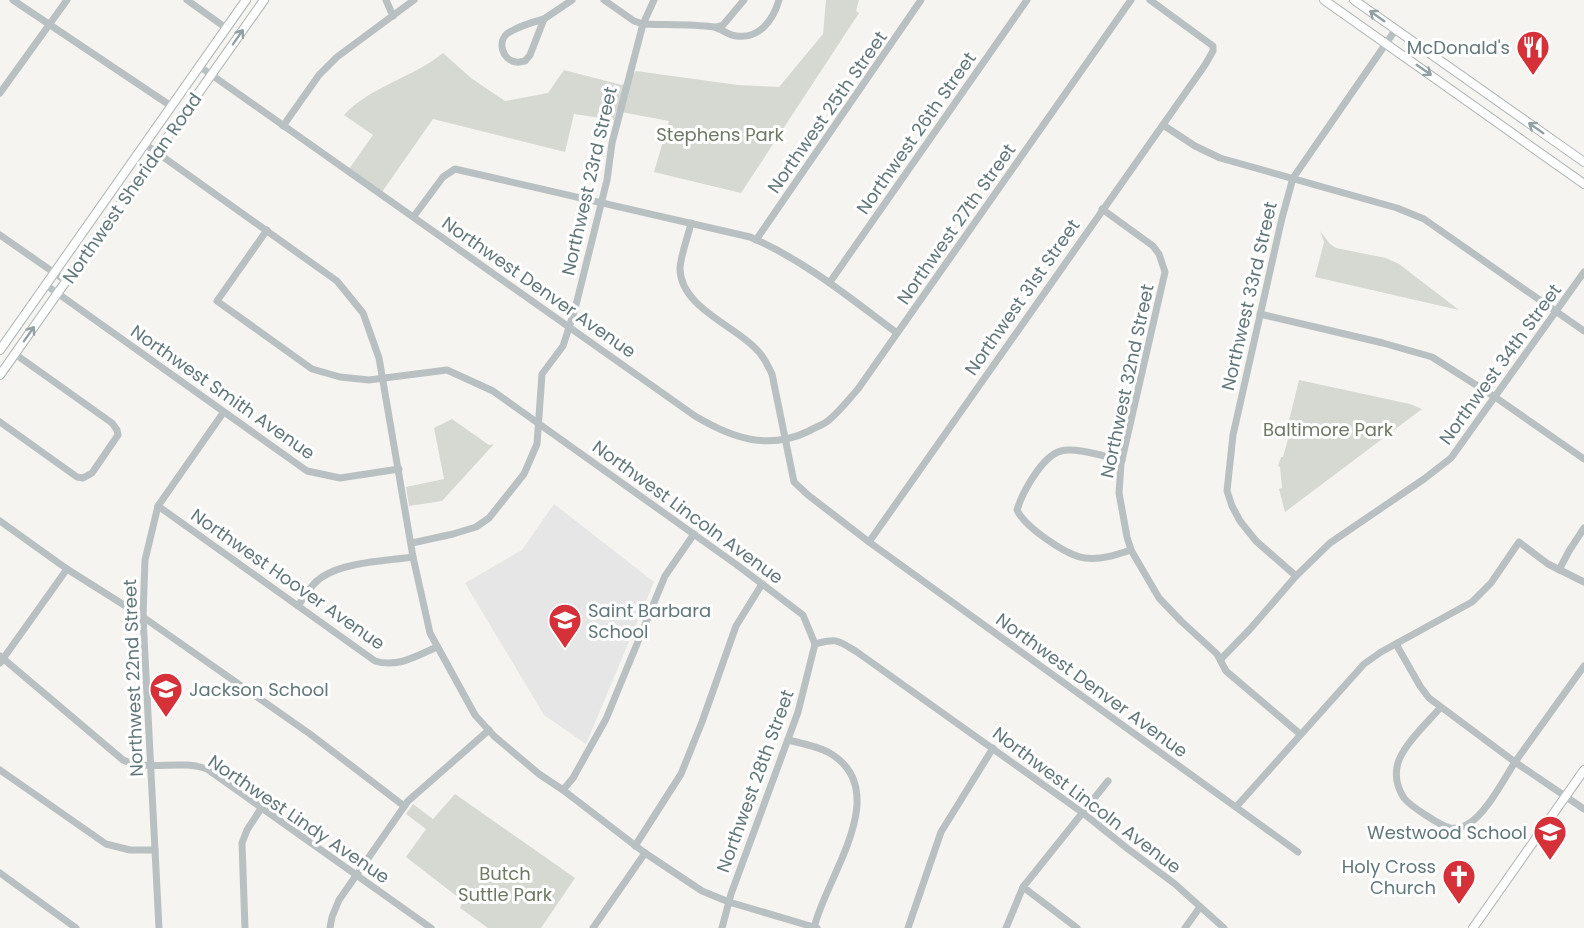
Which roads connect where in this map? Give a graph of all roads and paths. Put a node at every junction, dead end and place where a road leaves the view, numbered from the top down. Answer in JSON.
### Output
{"nodes":[{"id":1,"x":14,"y":0,"type":"edge"},
{"id":2,"x":66,"y":0,"type":"edge"},
{"id":3,"x":187,"y":0,"type":"edge"},
{"id":4,"x":246,"y":0,"type":"edge"},
{"id":5,"x":264,"y":0,"type":"edge"},
{"id":6,"x":386,"y":0,"type":"edge"},
{"id":7,"x":414,"y":0,"type":"edge"},
{"id":8,"x":572,"y":0,"type":"edge"},
{"id":9,"x":604,"y":0,"type":"edge"},
{"id":10,"x":654,"y":0,"type":"edge"},
{"id":11,"x":744,"y":0,"type":"edge"},
{"id":12,"x":779,"y":0,"type":"edge"},
{"id":13,"x":921,"y":0,"type":"edge"},
{"id":14,"x":1027,"y":0,"type":"edge"},
{"id":15,"x":1131,"y":0,"type":"edge"},
{"id":16,"x":1150,"y":0,"type":"edge"},
{"id":17,"x":1324,"y":0,"type":"edge"},
{"id":18,"x":1354,"y":0,"type":"edge"},
{"id":19,"x":393,"y":16,"type":"junction"},
{"id":20,"x":544,"y":19,"type":"junction"},
{"id":21,"x":49,"y":24,"type":"junction"},
{"id":22,"x":643,"y":24,"type":"junction"},
{"id":23,"x":716,"y":27,"type":"junction"},
{"id":24,"x":226,"y":28,"type":"junction"},
{"id":25,"x":1396,"y":29,"type":"junction"},
{"id":26,"x":1386,"y":43,"type":"junction"},
{"id":27,"x":199,"y":66,"type":"junction"},
{"id":28,"x":211,"y":75,"type":"junction"},
{"id":29,"x":0,"y":93,"type":"edge"},
{"id":30,"x":171,"y":106,"type":"junction"},
{"id":31,"x":1163,"y":124,"type":"junction"},
{"id":32,"x":283,"y":126,"type":"junction"},
{"id":33,"x":145,"y":144,"type":"junction"},
{"id":34,"x":156,"y":152,"type":"junction"},
{"id":35,"x":1584,"y":162,"type":"edge"},
{"id":36,"x":1293,"y":178,"type":"junction"},
{"id":37,"x":1584,"y":184,"type":"edge"},
{"id":38,"x":601,"y":202,"type":"junction"},
{"id":39,"x":1102,"y":209,"type":"junction"},
{"id":40,"x":414,"y":216,"type":"junction"},
{"id":41,"x":691,"y":223,"type":"junction"},
{"id":42,"x":267,"y":230,"type":"junction"},
{"id":43,"x":0,"y":235,"type":"edge"},
{"id":44,"x":756,"y":240,"type":"junction"},
{"id":45,"x":54,"y":273,"type":"junction"},
{"id":46,"x":1584,"y":273,"type":"edge"},
{"id":47,"x":66,"y":281,"type":"junction"},
{"id":48,"x":830,"y":282,"type":"junction"},
{"id":49,"x":46,"y":285,"type":"junction"},
{"id":50,"x":58,"y":293,"type":"junction"},
{"id":51,"x":1556,"y":311,"type":"junction"},
{"id":52,"x":1260,"y":314,"type":"junction"},
{"id":53,"x":569,"y":327,"type":"junction"},
{"id":54,"x":1584,"y":331,"type":"edge"},
{"id":55,"x":897,"y":333,"type":"junction"},
{"id":56,"x":0,"y":349,"type":"edge"},
{"id":57,"x":15,"y":354,"type":"junction"},
{"id":58,"x":0,"y":375,"type":"edge"},
{"id":59,"x":382,"y":378,"type":"junction"},
{"id":60,"x":1495,"y":397,"type":"junction"},
{"id":61,"x":223,"y":412,"type":"junction"},
{"id":62,"x":0,"y":422,"type":"edge"},
{"id":63,"x":539,"y":424,"type":"junction"},
{"id":64,"x":784,"y":440,"type":"junction"},
{"id":65,"x":1584,"y":459,"type":"edge"},
{"id":66,"x":1122,"y":460,"type":"junction"},
{"id":67,"x":399,"y":469,"type":"junction"},
{"id":68,"x":159,"y":506,"type":"junction"},
{"id":69,"x":0,"y":521,"type":"edge"},
{"id":70,"x":1584,"y":528,"type":"edge"},
{"id":71,"x":694,"y":534,"type":"junction"},
{"id":72,"x":869,"y":542,"type":"junction"},
{"id":73,"x":412,"y":543,"type":"junction"},
{"id":74,"x":1131,"y":550,"type":"junction"},
{"id":75,"x":413,"y":557,"type":"junction"},
{"id":76,"x":67,"y":569,"type":"junction"},
{"id":77,"x":1559,"y":570,"type":"junction"},
{"id":78,"x":1296,"y":576,"type":"junction"},
{"id":79,"x":1584,"y":582,"type":"edge"},
{"id":80,"x":762,"y":584,"type":"junction"},
{"id":81,"x":298,"y":606,"type":"junction"},
{"id":82,"x":143,"y":617,"type":"junction"},
{"id":83,"x":815,"y":644,"type":"junction"},
{"id":84,"x":1396,"y":644,"type":"junction"},
{"id":85,"x":437,"y":647,"type":"junction"},
{"id":86,"x":1,"y":659,"type":"edge"},
{"id":87,"x":1221,"y":659,"type":"junction"},
{"id":88,"x":1584,"y":666,"type":"edge"},
{"id":89,"x":1440,"y":708,"type":"junction"},
{"id":90,"x":489,"y":730,"type":"junction"},
{"id":91,"x":1300,"y":734,"type":"junction"},
{"id":92,"x":788,"y":740,"type":"junction"},
{"id":93,"x":993,"y":748,"type":"junction"},
{"id":94,"x":1515,"y":762,"type":"junction"},
{"id":95,"x":151,"y":765,"type":"junction"},
{"id":96,"x":0,"y":770,"type":"edge"},
{"id":97,"x":1584,"y":770,"type":"edge"},
{"id":98,"x":1108,"y":781,"type":"dead end"},
{"id":99,"x":563,"y":790,"type":"junction"},
{"id":100,"x":1565,"y":796,"type":"junction"},
{"id":101,"x":404,"y":806,"type":"junction"},
{"id":102,"x":262,"y":807,"type":"junction"},
{"id":103,"x":1236,"y":807,"type":"junction"},
{"id":104,"x":1584,"y":809,"type":"edge"},
{"id":105,"x":1083,"y":813,"type":"junction"},
{"id":106,"x":635,"y":846,"type":"junction"},
{"id":107,"x":155,"y":850,"type":"junction"},
{"id":108,"x":1298,"y":852,"type":"dead end"},
{"id":109,"x":645,"y":853,"type":"junction"},
{"id":110,"x":0,"y":873,"type":"edge"},
{"id":111,"x":356,"y":874,"type":"junction"},
{"id":112,"x":1023,"y":887,"type":"junction"},
{"id":113,"x":729,"y":902,"type":"junction"},
{"id":114,"x":1200,"y":907,"type":"junction"},
{"id":115,"x":76,"y":928,"type":"edge"},
{"id":116,"x":159,"y":928,"type":"edge"},
{"id":117,"x":245,"y":928,"type":"edge"},
{"id":118,"x":330,"y":928,"type":"edge"},
{"id":119,"x":430,"y":928,"type":"edge"},
{"id":120,"x":593,"y":928,"type":"edge"},
{"id":121,"x":722,"y":928,"type":"edge"},
{"id":122,"x":815,"y":928,"type":"edge"},
{"id":123,"x":908,"y":928,"type":"edge"},
{"id":124,"x":1006,"y":928,"type":"edge"},
{"id":125,"x":1077,"y":928,"type":"edge"},
{"id":126,"x":1185,"y":928,"type":"edge"},
{"id":127,"x":1224,"y":928,"type":"edge"},
{"id":128,"x":1473,"y":928,"type":"edge"}],
"edges":[{"from":1,"to":21,"type":"street"},
{"from":2,"to":21,"type":"street"},
{"from":3,"to":24,"type":"street"},
{"from":4,"to":24,"type":"main road","name":"Northwest Sheridan Road"},
{"from":28,"to":5,"type":"main road","name":"Northwest Sheridan Road","one_way":true},
{"from":6,"to":19,"type":"street"},
{"from":7,"to":19,"type":"street"},
{"from":8,"to":20,"type":"street"},
{"from":9,"to":22,"type":"street"},
{"from":10,"to":22,"type":"street","name":"Northwest 23rd Street"},
{"from":11,"to":23,"type":"street"},
{"from":12,"to":23,"type":"street"},
{"from":13,"to":44,"type":"street","name":"Northwest 25th Street"},
{"from":14,"to":48,"type":"street","name":"Northwest 26th Street"},
{"from":15,"to":55,"type":"street","name":"Northwest 27th Street"},
{"from":16,"to":31,"type":"street","name":"Northwest 31st Street"},
{"from":17,"to":26,"type":"main road"},
{"from":25,"to":18,"type":"main road","one_way":true},
{"from":19,"to":32,"type":"street"},
{"from":20,"to":20,"type":"street"},
{"from":21,"to":29,"type":"street"},
{"from":21,"to":30,"type":"street"},
{"from":22,"to":23,"type":"street"},
{"from":22,"to":38,"type":"street","name":"Northwest 23rd Street"},
{"from":24,"to":27,"type":"main road","name":"Northwest Sheridan Road"},
{"from":25,"to":26,"type":"street","name":"Northwest 33rd Street"},
{"from":35,"to":25,"type":"main road","one_way":true},
{"from":26,"to":36,"type":"street","name":"Northwest 33rd Street"},
{"from":26,"to":37,"type":"main road","one_way":true},
{"from":27,"to":28,"type":"street","name":"Northwest Denver Avenue"},
{"from":27,"to":30,"type":"main road","name":"Northwest Sheridan Road"},
{"from":28,"to":32,"type":"street","name":"Northwest Denver Avenue"},
{"from":28,"to":34,"type":"main road","name":"Northwest Sheridan Road"},
{"from":30,"to":33,"type":"main road","name":"Northwest Sheridan Road"},
{"from":31,"to":36,"type":"street"},
{"from":31,"to":39,"type":"street","name":"Northwest 31st Street"},
{"from":32,"to":40,"type":"street","name":"Northwest Denver Avenue"},
{"from":33,"to":34,"type":"street"},
{"from":33,"to":45,"type":"main road","name":"Northwest Sheridan Road"},
{"from":34,"to":42,"type":"street"},
{"from":34,"to":47,"type":"main road","name":"Northwest Sheridan Road"},
{"from":36,"to":51,"type":"street"},
{"from":36,"to":52,"type":"street","name":"Northwest 33rd Street"},
{"from":38,"to":40,"type":"street"},
{"from":38,"to":41,"type":"street"},
{"from":38,"to":53,"type":"street","name":"Northwest 23rd Street"},
{"from":39,"to":66,"type":"street","name":"Northwest 32nd Street"},
{"from":39,"to":72,"type":"street","name":"Northwest 31st Street"},
{"from":40,"to":53,"type":"street","name":"Northwest Denver Avenue"},
{"from":41,"to":44,"type":"street"},
{"from":41,"to":64,"type":"street"},
{"from":42,"to":59,"type":"street"},
{"from":42,"to":59,"type":"street","name":"Northwest Lincoln Avenue"},
{"from":43,"to":45,"type":"street"},
{"from":44,"to":48,"type":"street"},
{"from":45,"to":47,"type":"street"},
{"from":45,"to":49,"type":"main road","name":"Northwest Sheridan Road"},
{"from":46,"to":51,"type":"street","name":"Northwest 34th Street"},
{"from":47,"to":50,"type":"main road","name":"Northwest Sheridan Road"},
{"from":48,"to":55,"type":"street"},
{"from":49,"to":50,"type":"street","name":"Northwest Smith Avenue"},
{"from":49,"to":56,"type":"main road","name":"Northwest Sheridan Road"},
{"from":57,"to":50,"type":"main road","name":"Northwest Sheridan Road","one_way":true},
{"from":50,"to":61,"type":"street","name":"Northwest Smith Avenue"},
{"from":51,"to":54,"type":"street"},
{"from":51,"to":60,"type":"street","name":"Northwest 34th Street"},
{"from":52,"to":60,"type":"street"},
{"from":52,"to":78,"type":"street","name":"Northwest 33rd Street"},
{"from":53,"to":63,"type":"street","name":"Northwest 23rd Street"},
{"from":53,"to":64,"type":"street","name":"Northwest Denver Avenue"},
{"from":55,"to":64,"type":"street","name":"Northwest 27th Street"},
{"from":57,"to":58,"type":"main road","name":"Northwest Sheridan Road"},
{"from":57,"to":62,"type":"street"},
{"from":59,"to":63,"type":"street","name":"Northwest Lincoln Avenue"},
{"from":59,"to":67,"type":"street"},
{"from":60,"to":65,"type":"street"},
{"from":60,"to":78,"type":"street","name":"Northwest 34th Street"},
{"from":61,"to":67,"type":"street","name":"Northwest Smith Avenue"},
{"from":61,"to":68,"type":"street","name":"Northwest 22nd Street"},
{"from":63,"to":71,"type":"street","name":"Northwest Lincoln Avenue"},
{"from":63,"to":73,"type":"street","name":"Northwest 23rd Street"},
{"from":64,"to":72,"type":"street"},
{"from":66,"to":74,"type":"street","name":"Northwest 32nd Street"},
{"from":66,"to":74,"type":"street"},
{"from":67,"to":73,"type":"street"},
{"from":68,"to":81,"type":"street","name":"Northwest Hoover Avenue"},
{"from":68,"to":82,"type":"street","name":"Northwest 22nd Street"},
{"from":69,"to":76,"type":"street"},
{"from":70,"to":77,"type":"street"},
{"from":71,"to":80,"type":"street","name":"Northwest Lincoln Avenue"},
{"from":71,"to":99,"type":"street"},
{"from":72,"to":103,"type":"street","name":"Northwest Denver Avenue"},
{"from":73,"to":75,"type":"street"},
{"from":74,"to":87,"type":"street","name":"Northwest 32nd Street"},
{"from":75,"to":81,"type":"street"},
{"from":75,"to":85,"type":"street"},
{"from":76,"to":82,"type":"street"},
{"from":76,"to":86,"type":"street"},
{"from":77,"to":79,"type":"street"},
{"from":77,"to":84,"type":"street"},
{"from":78,"to":87,"type":"street","name":"Northwest 34th Street"},
{"from":80,"to":83,"type":"street","name":"Northwest Lincoln Avenue"},
{"from":80,"to":106,"type":"street"},
{"from":81,"to":85,"type":"street","name":"Northwest Hoover Avenue"},
{"from":82,"to":95,"type":"street","name":"Northwest 22nd Street"},
{"from":82,"to":101,"type":"street"},
{"from":83,"to":92,"type":"street","name":"Northwest 28th Street"},
{"from":83,"to":93,"type":"street","name":"Northwest Lincoln Avenue"},
{"from":84,"to":89,"type":"street"},
{"from":84,"to":91,"type":"street"},
{"from":85,"to":90,"type":"street"},
{"from":86,"to":95,"type":"street","name":"Northwest Lindy Avenue"},
{"from":87,"to":91,"type":"street","name":"Northwest 32nd Street"},
{"from":88,"to":94,"type":"street"},
{"from":89,"to":94,"type":"street"},
{"from":89,"to":94,"type":"street"},
{"from":90,"to":99,"type":"street"},
{"from":90,"to":101,"type":"street"},
{"from":91,"to":103,"type":"street"},
{"from":92,"to":113,"type":"street","name":"Northwest 28th Street"},
{"from":92,"to":122,"type":"street"},
{"from":93,"to":105,"type":"street","name":"Northwest Lincoln Avenue"},
{"from":93,"to":123,"type":"street"},
{"from":94,"to":100,"type":"street"},
{"from":95,"to":102,"type":"street","name":"Northwest Lindy Avenue"},
{"from":95,"to":107,"type":"street","name":"Northwest 22nd Street"},
{"from":96,"to":107,"type":"street"},
{"from":97,"to":100,"type":"main road"},
{"from":98,"to":105,"type":"street"},
{"from":99,"to":106,"type":"street"},
{"from":100,"to":104,"type":"street"},
{"from":100,"to":128,"type":"main road"},
{"from":101,"to":111,"type":"street"},
{"from":102,"to":111,"type":"street","name":"Northwest Lindy Avenue"},
{"from":102,"to":117,"type":"street"},
{"from":103,"to":108,"type":"street","name":"Northwest Denver Avenue"},
{"from":105,"to":112,"type":"street"},
{"from":105,"to":114,"type":"street","name":"Northwest Lincoln Avenue"},
{"from":106,"to":109,"type":"street"},
{"from":107,"to":116,"type":"street","name":"Northwest 22nd Street"},
{"from":109,"to":113,"type":"street"},
{"from":109,"to":120,"type":"street"},
{"from":110,"to":115,"type":"street"},
{"from":111,"to":118,"type":"street"},
{"from":111,"to":119,"type":"street","name":"Northwest Lindy Avenue"},
{"from":112,"to":124,"type":"street"},
{"from":112,"to":125,"type":"street"},
{"from":113,"to":121,"type":"street","name":"Northwest 28th Street"},
{"from":113,"to":122,"type":"street"},
{"from":114,"to":126,"type":"street"},
{"from":114,"to":127,"type":"street","name":"Northwest Lincoln Avenue"}]}
